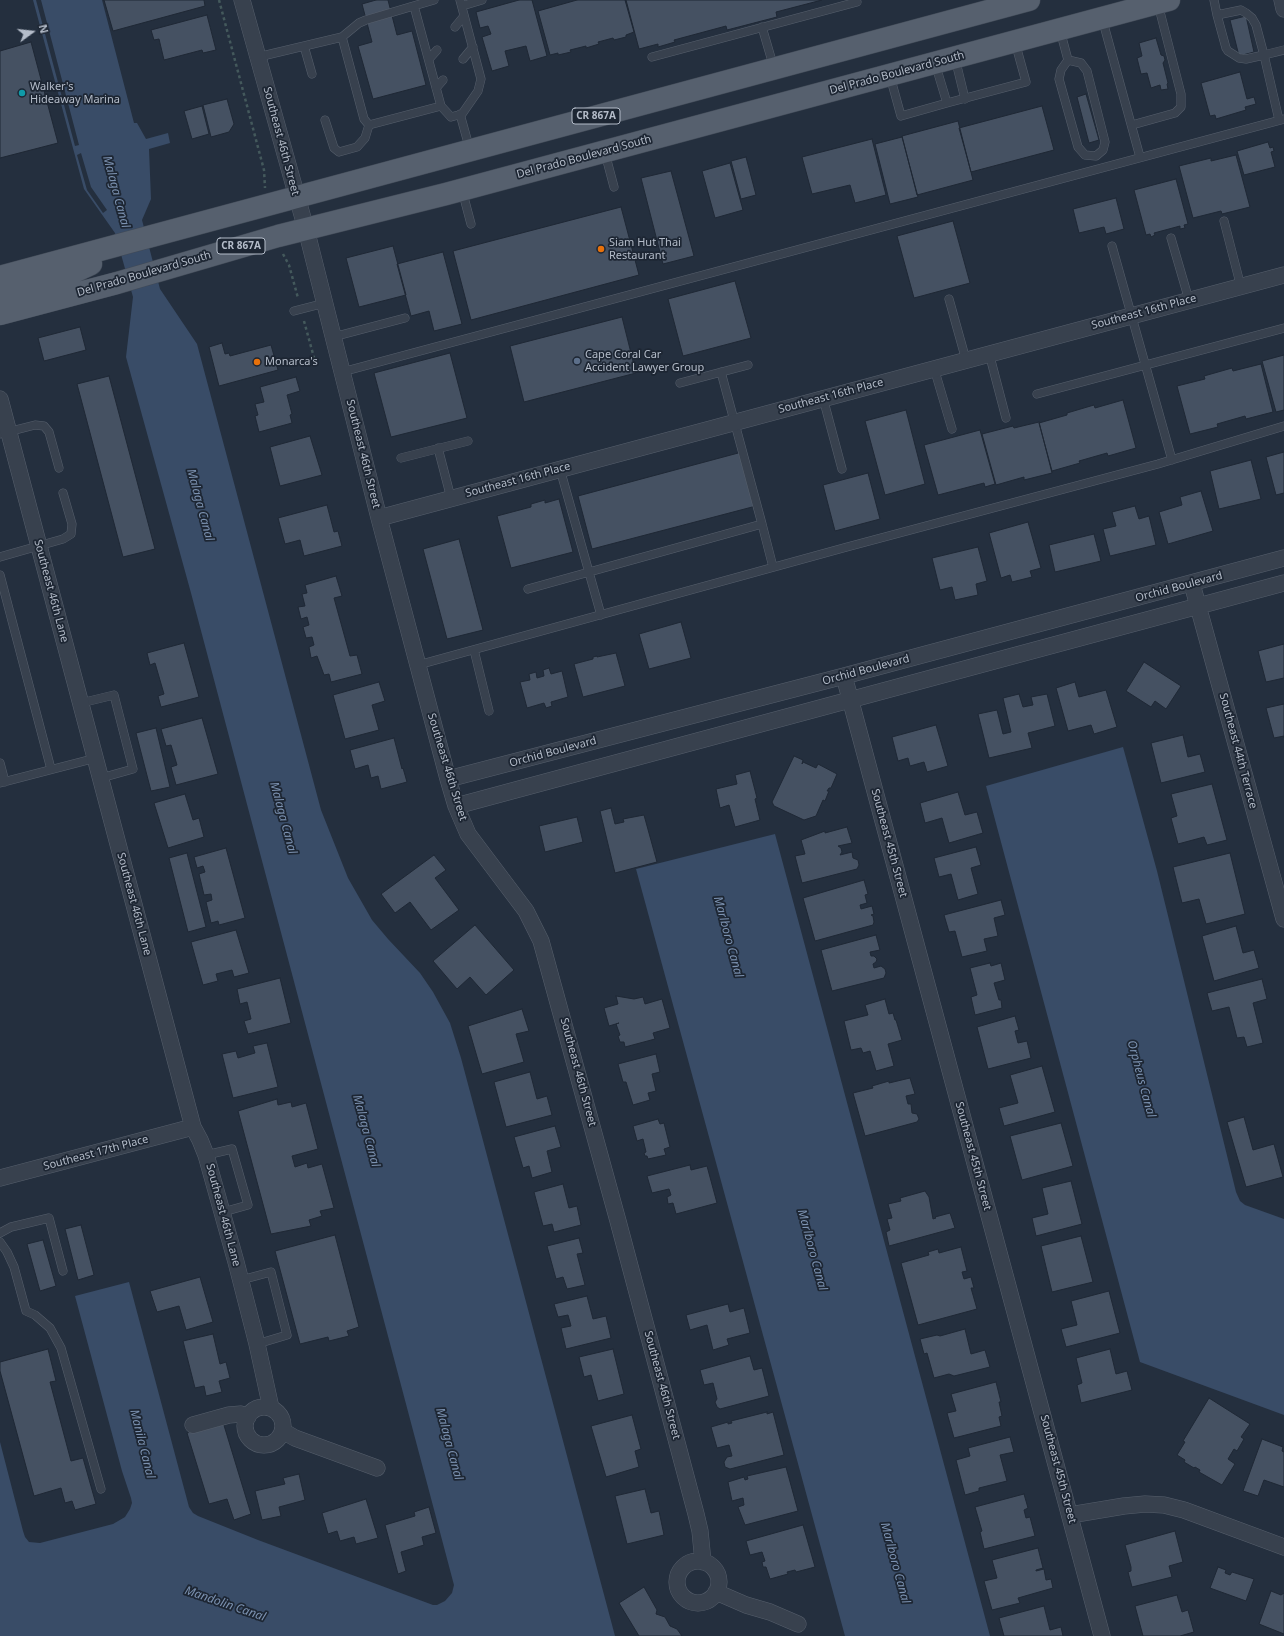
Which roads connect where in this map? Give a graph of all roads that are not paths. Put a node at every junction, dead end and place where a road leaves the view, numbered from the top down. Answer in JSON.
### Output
{"nodes":[{"id":1,"x":242,"y":0,"type":"edge"},
{"id":2,"x":434,"y":0,"type":"edge"},
{"id":3,"x":482,"y":0,"type":"edge"},
{"id":4,"x":1029,"y":0,"type":"edge"},
{"id":5,"x":1214,"y":0,"type":"edge"},
{"id":6,"x":1282,"y":0,"type":"edge"},
{"id":7,"x":1163,"y":1,"type":"edge"},
{"id":8,"x":857,"y":2,"type":"dead end"},
{"id":9,"x":461,"y":3,"type":"edge"},
{"id":10,"x":414,"y":6,"type":"junction"},
{"id":11,"x":1284,"y":9,"type":"edge"},
{"id":12,"x":1217,"y":15,"type":"junction"},
{"id":13,"x":464,"y":16,"type":"junction"},
{"id":14,"x":1102,"y":18,"type":"junction"},
{"id":15,"x":456,"y":27,"type":"dead end"},
{"id":16,"x":762,"y":27,"type":"junction"},
{"id":17,"x":1060,"y":29,"type":"junction"},
{"id":18,"x":342,"y":37,"type":"junction"},
{"id":19,"x":1015,"y":41,"type":"junction"},
{"id":20,"x":304,"y":46,"type":"junction"},
{"id":21,"x":472,"y":47,"type":"junction"},
{"id":22,"x":437,"y":50,"type":"dead end"},
{"id":23,"x":1284,"y":50,"type":"edge"},
{"id":24,"x":1264,"y":55,"type":"junction"},
{"id":25,"x":258,"y":57,"type":"junction"},
{"id":26,"x":652,"y":57,"type":"dead end"},
{"id":27,"x":428,"y":59,"type":"junction"},
{"id":28,"x":463,"y":59,"type":"dead end"},
{"id":29,"x":945,"y":60,"type":"junction"},
{"id":30,"x":1068,"y":60,"type":"junction"},
{"id":31,"x":774,"y":68,"type":"junction"},
{"id":32,"x":312,"y":74,"type":"dead end"},
{"id":33,"x":890,"y":75,"type":"junction"},
{"id":34,"x":443,"y":80,"type":"dead end"},
{"id":35,"x":436,"y":88,"type":"junction"},
{"id":36,"x":965,"y":99,"type":"junction"},
{"id":37,"x":947,"y":103,"type":"junction"},
{"id":38,"x":441,"y":106,"type":"junction"},
{"id":39,"x":460,"y":114,"type":"junction"},
{"id":40,"x":1282,"y":119,"type":"edge"},
{"id":41,"x":325,"y":120,"type":"dead end"},
{"id":42,"x":368,"y":125,"type":"junction"},
{"id":43,"x":1132,"y":125,"type":"junction"},
{"id":44,"x":470,"y":150,"type":"junction"},
{"id":45,"x":604,"y":151,"type":"junction"},
{"id":46,"x":1096,"y":156,"type":"junction"},
{"id":47,"x":1140,"y":157,"type":"junction"},
{"id":48,"x":1099,"y":168,"type":"junction"},
{"id":49,"x":614,"y":187,"type":"dead end"},
{"id":50,"x":462,"y":190,"type":"junction"},
{"id":51,"x":297,"y":196,"type":"junction"},
{"id":52,"x":1224,"y":221,"type":"dead end"},
{"id":53,"x":471,"y":224,"type":"dead end"},
{"id":54,"x":306,"y":229,"type":"junction"},
{"id":55,"x":1171,"y":238,"type":"dead end"},
{"id":56,"x":1112,"y":246,"type":"dead end"},
{"id":57,"x":108,"y":251,"type":"junction"},
{"id":58,"x":1284,"y":276,"type":"edge"},
{"id":59,"x":0,"y":277,"type":"edge"},
{"id":60,"x":1240,"y":287,"type":"junction"},
{"id":61,"x":0,"y":296,"type":"edge"},
{"id":62,"x":949,"y":298,"type":"dead end"},
{"id":63,"x":1189,"y":300,"type":"junction"},
{"id":64,"x":325,"y":303,"type":"junction"},
{"id":65,"x":298,"y":310,"type":"road end"},
{"id":66,"x":0,"y":314,"type":"edge"},
{"id":67,"x":1132,"y":315,"type":"junction"},
{"id":68,"x":405,"y":318,"type":"dead end"},
{"id":69,"x":1284,"y":328,"type":"edge"},
{"id":70,"x":333,"y":337,"type":"junction"},
{"id":71,"x":989,"y":353,"type":"junction"},
{"id":72,"x":966,"y":360,"type":"junction"},
{"id":73,"x":748,"y":365,"type":"dead end"},
{"id":74,"x":1146,"y":366,"type":"junction"},
{"id":75,"x":934,"y":368,"type":"junction"},
{"id":76,"x":342,"y":372,"type":"junction"},
{"id":77,"x":720,"y":372,"type":"junction"},
{"id":78,"x":680,"y":383,"type":"dead end"},
{"id":79,"x":1037,"y":394,"type":"dead end"},
{"id":80,"x":823,"y":398,"type":"junction"},
{"id":81,"x":0,"y":399,"type":"edge"},
{"id":82,"x":1006,"y":418,"type":"dead end"},
{"id":83,"x":734,"y":422,"type":"junction"},
{"id":84,"x":1284,"y":426,"type":"edge"},
{"id":85,"x":952,"y":429,"type":"dead end"},
{"id":86,"x":4,"y":433,"type":"edge"},
{"id":87,"x":468,"y":441,"type":"dead end"},
{"id":88,"x":438,"y":448,"type":"junction"},
{"id":89,"x":401,"y":458,"type":"dead end"},
{"id":90,"x":1172,"y":460,"type":"junction"},
{"id":91,"x":59,"y":468,"type":"dead end"},
{"id":92,"x":560,"y":469,"type":"junction"},
{"id":93,"x":842,"y":469,"type":"dead end"},
{"id":94,"x":63,"y":493,"type":"dead end"},
{"id":95,"x":451,"y":498,"type":"junction"},
{"id":96,"x":379,"y":518,"type":"junction"},
{"id":97,"x":762,"y":524,"type":"junction"},
{"id":98,"x":39,"y":546,"type":"junction"},
{"id":99,"x":0,"y":557,"type":"edge"},
{"id":100,"x":1284,"y":558,"type":"edge"},
{"id":101,"x":773,"y":567,"type":"junction"},
{"id":102,"x":589,"y":571,"type":"junction"},
{"id":103,"x":0,"y":575,"type":"edge"},
{"id":104,"x":1284,"y":583,"type":"edge"},
{"id":105,"x":1192,"y":584,"type":"junction"},
{"id":106,"x":528,"y":588,"type":"dead end"},
{"id":107,"x":1198,"y":606,"type":"junction"},
{"id":108,"x":601,"y":615,"type":"junction"},
{"id":109,"x":474,"y":650,"type":"junction"},
{"id":110,"x":418,"y":665,"type":"junction"},
{"id":111,"x":844,"y":676,"type":"junction"},
{"id":112,"x":850,"y":699,"type":"junction"},
{"id":113,"x":81,"y":703,"type":"junction"},
{"id":114,"x":489,"y":711,"type":"dead end"},
{"id":115,"x":96,"y":758,"type":"junction"},
{"id":116,"x":0,"y":763,"type":"edge"},
{"id":117,"x":51,"y":769,"type":"junction"},
{"id":118,"x":101,"y":778,"type":"junction"},
{"id":119,"x":448,"y":779,"type":"junction"},
{"id":120,"x":2,"y":782,"type":"edge"},
{"id":121,"x":456,"y":806,"type":"junction"},
{"id":122,"x":1284,"y":920,"type":"edge"},
{"id":123,"x":193,"y":1127,"type":"junction"},
{"id":124,"x":206,"y":1155,"type":"junction"},
{"id":125,"x":0,"y":1178,"type":"edge"},
{"id":126,"x":223,"y":1212,"type":"junction"},
{"id":127,"x":0,"y":1233,"type":"edge"},
{"id":128,"x":0,"y":1242,"type":"edge"},
{"id":129,"x":63,"y":1271,"type":"dead end"},
{"id":130,"x":241,"y":1280,"type":"junction"},
{"id":131,"x":257,"y":1344,"type":"junction"},
{"id":132,"x":271,"y":1408,"type":"junction"},
{"id":133,"x":248,"y":1416,"type":"junction"},
{"id":134,"x":193,"y":1425,"type":"dead end"},
{"id":135,"x":283,"y":1431,"type":"junction"},
{"id":136,"x":377,"y":1468,"type":"dead end"},
{"id":137,"x":101,"y":1489,"type":"dead end"},
{"id":138,"x":1070,"y":1515,"type":"junction"},
{"id":139,"x":1284,"y":1546,"type":"edge"},
{"id":140,"x":703,"y":1562,"type":"junction"},
{"id":141,"x":716,"y":1592,"type":"junction"},
{"id":142,"x":798,"y":1624,"type":"dead end"},
{"id":143,"x":1102,"y":1636,"type":"edge"}],
"edges":[{"from":1,"to":25,"type":"street","name":"Southeast 46th Street"},
{"from":2,"to":10,"type":"lane"},
{"from":3,"to":9,"type":"lane"},
{"from":4,"to":31,"type":"main road","number":"CR 867A"},
{"from":5,"to":12,"type":"lane"},
{"from":6,"to":11,"type":"street"},
{"from":7,"to":14,"type":"main road","name":"Del Prado Boulevard South","number":"CR 867A"},
{"from":7,"to":43,"type":"lane"},
{"from":8,"to":16,"type":"lane"},
{"from":9,"to":13,"type":"lane"},
{"from":10,"to":18,"type":"lane"},
{"from":10,"to":27,"type":"lane"},
{"from":12,"to":24,"type":"lane"},
{"from":12,"to":24,"type":"lane"},
{"from":13,"to":15,"type":"lane"},
{"from":13,"to":21,"type":"lane"},
{"from":14,"to":17,"type":"main road","name":"Del Prado Boulevard South","number":"CR 867A"},
{"from":14,"to":43,"type":"lane"},
{"from":16,"to":26,"type":"lane"},
{"from":16,"to":31,"type":"lane"},
{"from":17,"to":19,"type":"main road","name":"Del Prado Boulevard South","number":"CR 867A"},
{"from":17,"to":30,"type":"lane"},
{"from":18,"to":20,"type":"lane"},
{"from":18,"to":42,"type":"lane"},
{"from":19,"to":29,"type":"main road","name":"Del Prado Boulevard South","number":"CR 867A"},
{"from":19,"to":36,"type":"lane"},
{"from":20,"to":25,"type":"lane"},
{"from":20,"to":32,"type":"lane"},
{"from":21,"to":28,"type":"lane"},
{"from":21,"to":39,"type":"lane"},
{"from":22,"to":27,"type":"lane"},
{"from":23,"to":24,"type":"lane"},
{"from":24,"to":40,"type":"lane"},
{"from":25,"to":51,"type":"street","name":"Southeast 46th Street"},
{"from":27,"to":35,"type":"lane"},
{"from":29,"to":33,"type":"main road","name":"Del Prado Boulevard South","number":"CR 867A"},
{"from":29,"to":36,"type":"lane"},
{"from":29,"to":37,"type":"lane"},
{"from":30,"to":46,"type":"lane"},
{"from":30,"to":46,"type":"lane"},
{"from":31,"to":44,"type":"main road","number":"CR 867A"},
{"from":33,"to":37,"type":"lane"},
{"from":33,"to":45,"type":"main road","name":"Del Prado Boulevard South","number":"CR 867A"},
{"from":34,"to":35,"type":"lane"},
{"from":35,"to":38,"type":"lane"},
{"from":36,"to":37,"type":"lane"},
{"from":38,"to":39,"type":"lane"},
{"from":38,"to":42,"type":"lane"},
{"from":39,"to":44,"type":"lane"},
{"from":40,"to":47,"type":"lane"},
{"from":41,"to":42,"type":"lane"},
{"from":43,"to":47,"type":"lane"},
{"from":44,"to":51,"type":"main road","number":"CR 867A"},
{"from":45,"to":49,"type":"lane"},
{"from":45,"to":50,"type":"main road","name":"Del Prado Boulevard South","number":"CR 867A"},
{"from":46,"to":48,"type":"lane"},
{"from":47,"to":48,"type":"lane"},
{"from":48,"to":76,"type":"lane"},
{"from":50,"to":53,"type":"lane"},
{"from":50,"to":54,"type":"main road","name":"Del Prado Boulevard South","number":"CR 867A"},
{"from":51,"to":54,"type":"street","name":"Southeast 46th Street"},
{"from":51,"to":57,"type":"main road","number":"CR 867A"},
{"from":52,"to":60,"type":"lane"},
{"from":54,"to":64,"type":"street","name":"Southeast 46th Street"},
{"from":54,"to":66,"type":"main road","name":"Del Prado Boulevard South","number":"CR 867A"},
{"from":55,"to":63,"type":"lane"},
{"from":56,"to":67,"type":"lane"},
{"from":57,"to":59,"type":"main road"},
{"from":57,"to":61,"type":"main road"},
{"from":58,"to":60,"type":"street","name":"Southeast 16th Place"},
{"from":60,"to":63,"type":"street","name":"Southeast 16th Place"},
{"from":62,"to":72,"type":"lane"},
{"from":63,"to":67,"type":"street","name":"Southeast 16th Place"},
{"from":64,"to":65,"type":"lane"},
{"from":64,"to":70,"type":"street","name":"Southeast 46th Street"},
{"from":67,"to":71,"type":"street","name":"Southeast 16th Place"},
{"from":67,"to":74,"type":"lane"},
{"from":68,"to":70,"type":"lane"},
{"from":69,"to":74,"type":"lane"},
{"from":70,"to":76,"type":"street","name":"Southeast 46th Street"},
{"from":71,"to":72,"type":"street","name":"Southeast 16th Place"},
{"from":71,"to":82,"type":"lane"},
{"from":72,"to":75,"type":"street","name":"Southeast 16th Place"},
{"from":73,"to":77,"type":"lane"},
{"from":74,"to":79,"type":"lane"},
{"from":74,"to":90,"type":"lane"},
{"from":75,"to":80,"type":"street","name":"Southeast 16th Place"},
{"from":75,"to":85,"type":"lane"},
{"from":76,"to":96,"type":"street","name":"Southeast 46th Street"},
{"from":77,"to":78,"type":"lane"},
{"from":77,"to":83,"type":"lane"},
{"from":80,"to":83,"type":"street","name":"Southeast 16th Place"},
{"from":80,"to":93,"type":"lane"},
{"from":81,"to":86,"type":"street","name":"Southeast 46th Lane"},
{"from":83,"to":92,"type":"street","name":"Southeast 16th Place"},
{"from":83,"to":97,"type":"lane"},
{"from":84,"to":90,"type":"lane"},
{"from":86,"to":91,"type":"lane"},
{"from":86,"to":98,"type":"street","name":"Southeast 46th Lane"},
{"from":87,"to":88,"type":"lane"},
{"from":88,"to":89,"type":"lane"},
{"from":88,"to":95,"type":"lane"},
{"from":90,"to":101,"type":"lane"},
{"from":92,"to":95,"type":"street","name":"Southeast 16th Place"},
{"from":92,"to":102,"type":"lane"},
{"from":94,"to":98,"type":"lane"},
{"from":95,"to":96,"type":"street","name":"Southeast 16th Place"},
{"from":96,"to":110,"type":"street","name":"Southeast 46th Street"},
{"from":97,"to":101,"type":"lane"},
{"from":97,"to":102,"type":"lane"},
{"from":98,"to":99,"type":"lane"},
{"from":98,"to":113,"type":"street","name":"Southeast 46th Lane"},
{"from":100,"to":105,"type":"street","name":"Orchid Boulevard"},
{"from":101,"to":108,"type":"lane"},
{"from":102,"to":106,"type":"lane"},
{"from":102,"to":108,"type":"lane"},
{"from":103,"to":117,"type":"lane"},
{"from":104,"to":107,"type":"street"},
{"from":105,"to":107,"type":"street","name":"Southeast 44th Terrace"},
{"from":105,"to":111,"type":"street","name":"Orchid Boulevard"},
{"from":107,"to":112,"type":"street"},
{"from":107,"to":122,"type":"street","name":"Southeast 44th Terrace"},
{"from":108,"to":109,"type":"lane"},
{"from":109,"to":110,"type":"lane"},
{"from":109,"to":114,"type":"lane"},
{"from":110,"to":119,"type":"street","name":"Southeast 46th Street"},
{"from":111,"to":112,"type":"street","name":"Southeast 45th Street"},
{"from":111,"to":119,"type":"street","name":"Orchid Boulevard"},
{"from":112,"to":121,"type":"street"},
{"from":112,"to":138,"type":"street","name":"Southeast 45th Street"},
{"from":113,"to":115,"type":"street","name":"Southeast 46th Lane"},
{"from":113,"to":118,"type":"lane"},
{"from":115,"to":117,"type":"lane"},
{"from":115,"to":118,"type":"street","name":"Southeast 46th Lane"},
{"from":116,"to":120,"type":"lane"},
{"from":117,"to":120,"type":"lane"},
{"from":118,"to":123,"type":"street","name":"Southeast 46th Lane"},
{"from":119,"to":121,"type":"street","name":"Southeast 46th Street"},
{"from":121,"to":140,"type":"street","name":"Southeast 46th Street"},
{"from":123,"to":124,"type":"street","name":"Southeast 46th Lane"},
{"from":123,"to":125,"type":"street","name":"Southeast 17th Place"},
{"from":124,"to":126,"type":"street","name":"Southeast 46th Lane"},
{"from":124,"to":126,"type":"lane"},
{"from":126,"to":130,"type":"street","name":"Southeast 46th Lane"},
{"from":127,"to":129,"type":"lane"},
{"from":128,"to":137,"type":"lane"},
{"from":130,"to":131,"type":"street","name":"Southeast 46th Lane"},
{"from":130,"to":131,"type":"lane"},
{"from":131,"to":132,"type":"street","name":"Southeast 46th Lane"},
{"from":132,"to":133,"type":"street"},
{"from":132,"to":135,"type":"street","name":"Southeast 46th Lane"},
{"from":133,"to":134,"type":"street"},
{"from":133,"to":135,"type":"street"},
{"from":135,"to":136,"type":"street"},
{"from":138,"to":139,"type":"street"},
{"from":138,"to":143,"type":"street","name":"Southeast 45th Street"},
{"from":140,"to":141,"type":"street"},
{"from":140,"to":141,"type":"street"},
{"from":141,"to":142,"type":"street"}]}
